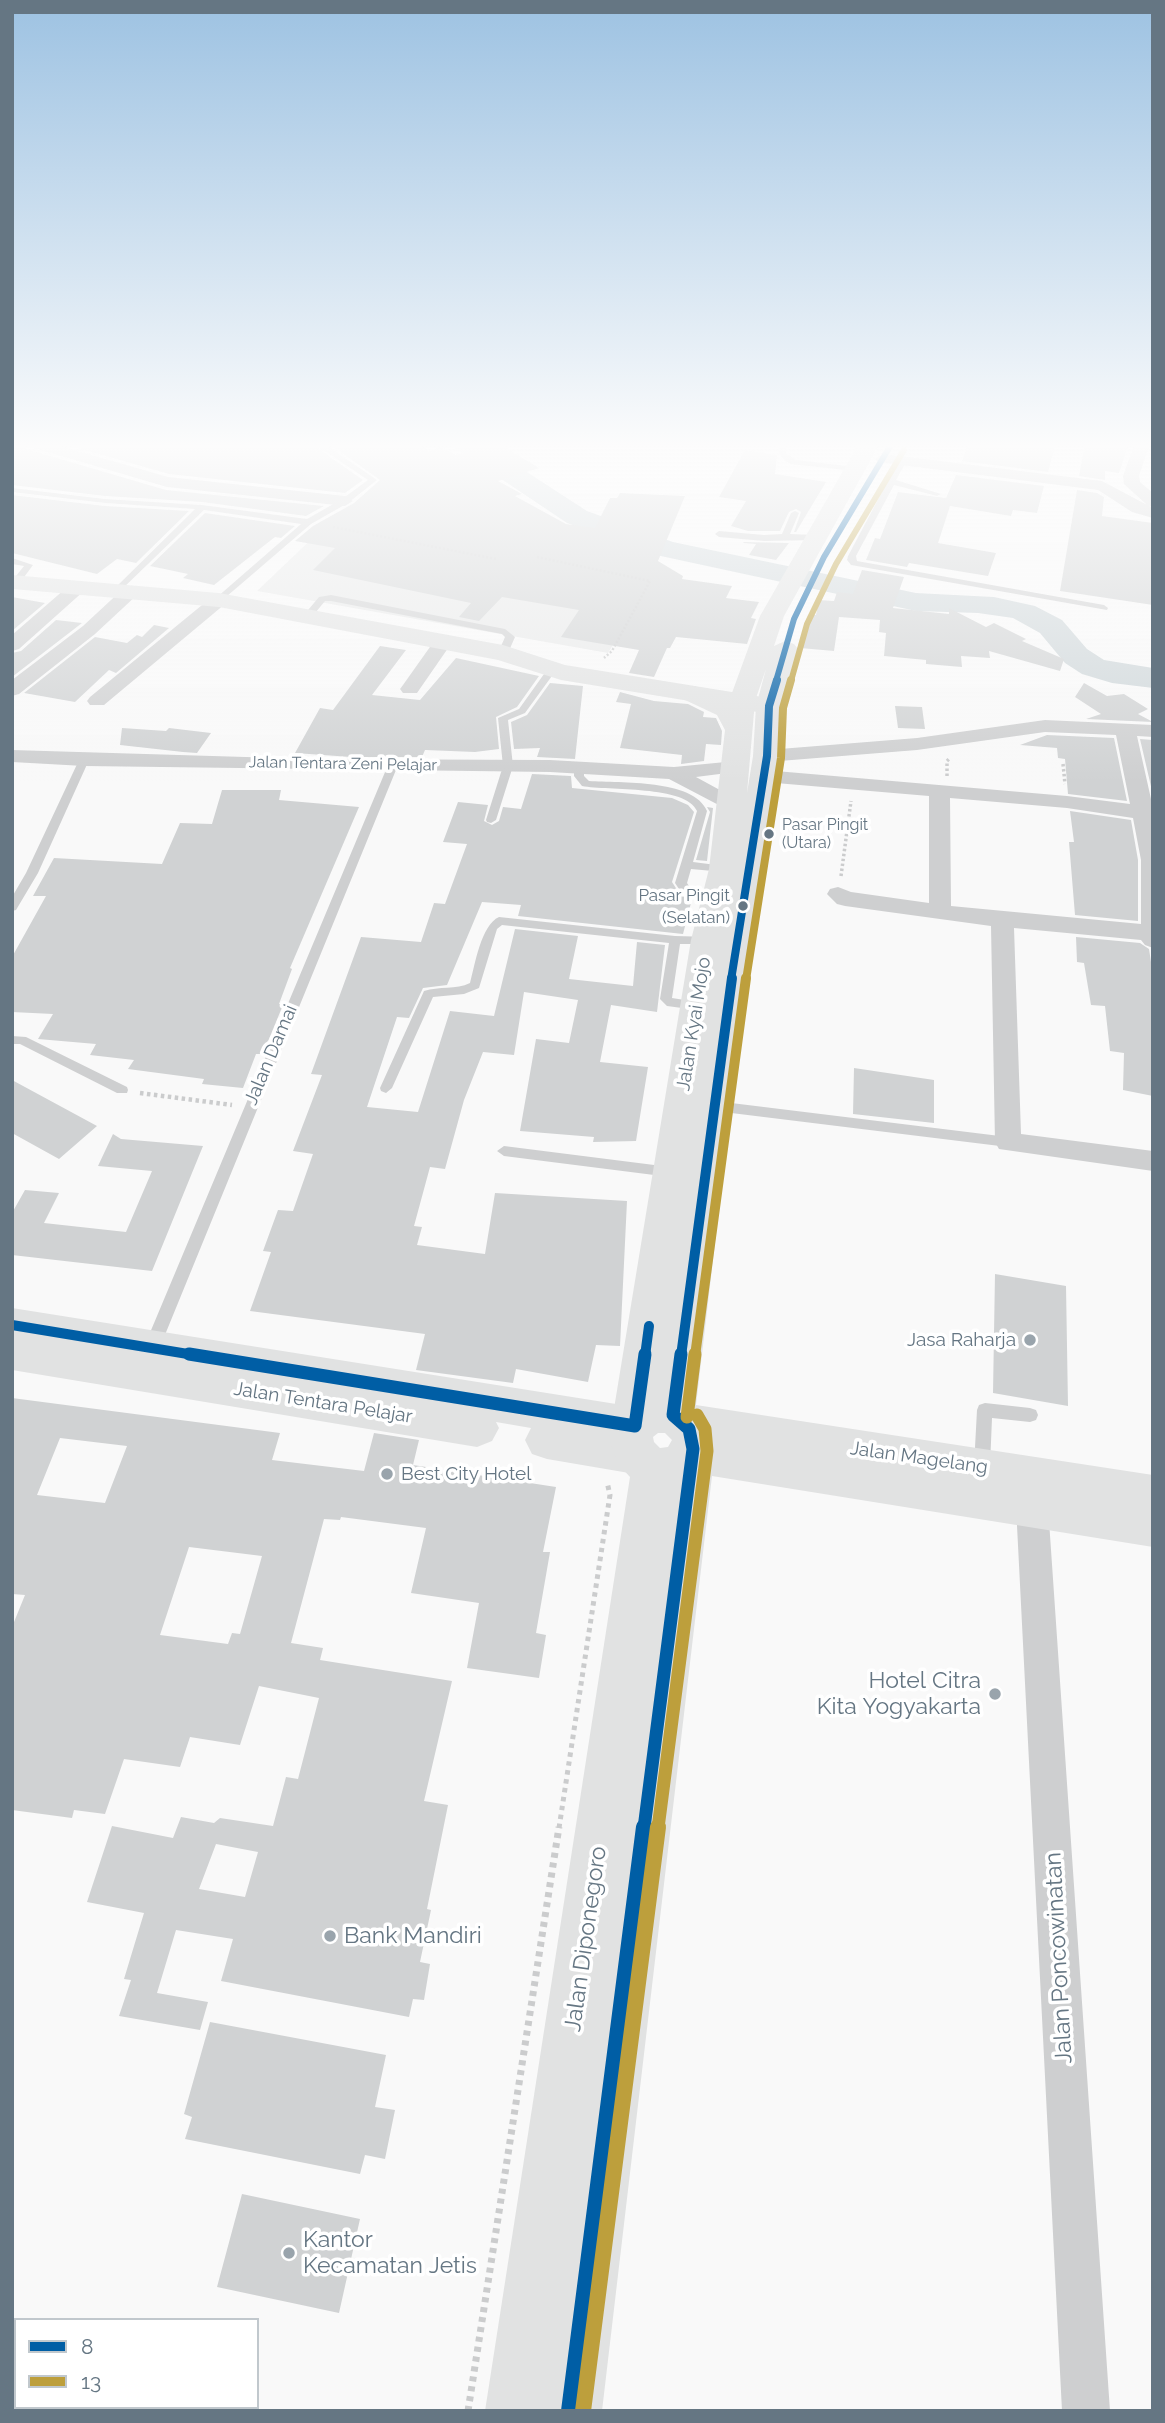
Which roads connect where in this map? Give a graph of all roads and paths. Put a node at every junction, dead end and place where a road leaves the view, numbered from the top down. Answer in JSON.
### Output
{"nodes":[{"id":1,"x":156,"y":556,"type":"edge"},
{"id":2,"x":269,"y":556,"type":"edge"},
{"id":3,"x":481,"y":556,"type":"edge"},
{"id":4,"x":812,"y":556,"type":"edge"},
{"id":5,"x":851,"y":556,"type":"edge"},
{"id":6,"x":537,"y":557,"type":"dead end"},
{"id":7,"x":496,"y":559,"type":"dead end"},
{"id":8,"x":13,"y":575,"type":"edge"},
{"id":9,"x":79,"y":586,"type":"junction"},
{"id":10,"x":125,"y":590,"type":"junction"},
{"id":11,"x":219,"y":600,"type":"junction"},
{"id":12,"x":1104,"y":608,"type":"dead end"},
{"id":13,"x":308,"y":616,"type":"junction"},
{"id":14,"x":444,"y":641,"type":"junction"},
{"id":15,"x":12,"y":645,"type":"edge"},
{"id":16,"x":514,"y":656,"type":"junction"},
{"id":17,"x":594,"y":664,"type":"junction"},
{"id":18,"x":552,"y":669,"type":"junction"},
{"id":19,"x":697,"y":688,"type":"junction"},
{"id":20,"x":410,"y":689,"type":"dead end"},
{"id":21,"x":12,"y":690,"type":"edge"},
{"id":22,"x":754,"y":697,"type":"junction"},
{"id":23,"x":97,"y":701,"type":"dead end"},
{"id":24,"x":1125,"y":728,"type":"junction"},
{"id":25,"x":1153,"y":731,"type":"edge"},
{"id":26,"x":12,"y":756,"type":"edge"},
{"id":27,"x":84,"y":760,"type":"junction"},
{"id":28,"x":393,"y":765,"type":"junction"},
{"id":29,"x":508,"y":766,"type":"junction"},
{"id":30,"x":756,"y":766,"type":"junction"},
{"id":31,"x":663,"y":778,"type":"junction"},
{"id":32,"x":853,"y":783,"type":"junction"},
{"id":33,"x":939,"y":790,"type":"junction"},
{"id":34,"x":732,"y":806,"type":"junction"},
{"id":35,"x":1147,"y":813,"type":"edge"},
{"id":36,"x":491,"y":820,"type":"dead end"},
{"id":37,"x":1152,"y":862,"type":"edge"},
{"id":38,"x":688,"y":864,"type":"junction"},
{"id":39,"x":721,"y":882,"type":"junction"},
{"id":40,"x":838,"y":894,"type":"joint"},
{"id":41,"x":12,"y":907,"type":"edge"},
{"id":42,"x":940,"y":910,"type":"junction"},
{"id":43,"x":1002,"y":920,"type":"junction"},
{"id":44,"x":1152,"y":935,"type":"edge"},
{"id":45,"x":691,"y":940,"type":"junction"},
{"id":46,"x":704,"y":1026,"type":"junction"},
{"id":47,"x":12,"y":1040,"type":"edge"},
{"id":48,"x":386,"y":1088,"type":"dead end"},
{"id":49,"x":122,"y":1090,"type":"joint"},
{"id":50,"x":715,"y":1106,"type":"junction"},
{"id":51,"x":249,"y":1107,"type":"junction"},
{"id":52,"x":1008,"y":1142,"type":"junction"},
{"id":53,"x":505,"y":1151,"type":"dead end"},
{"id":54,"x":1153,"y":1161,"type":"edge"},
{"id":55,"x":672,"y":1172,"type":"junction"},
{"id":56,"x":152,"y":1346,"type":"junction"},
{"id":57,"x":13,"y":1347,"type":"edge"},
{"id":58,"x":1030,"y":1415,"type":"dead end"},
{"id":59,"x":653,"y":1444,"type":"junction"},
{"id":60,"x":982,"y":1467,"type":"junction"},
{"id":61,"x":1153,"y":1495,"type":"edge"},
{"id":62,"x":1032,"y":1506,"type":"junction"},
{"id":63,"x":1153,"y":1525,"type":"edge"},
{"id":64,"x":468,"y":2411,"type":"edge"},
{"id":65,"x":518,"y":2411,"type":"edge"},
{"id":66,"x":569,"y":2411,"type":"edge"},
{"id":67,"x":1086,"y":2411,"type":"edge"}],
"edges":[{"from":1,"to":10,"type":"lane"},
{"from":2,"to":11,"type":"lane"},
{"from":3,"to":7,"type":"path"},
{"from":4,"to":22,"type":"main road","name":"Jalan Kyai Mojo"},
{"from":5,"to":12,"type":"lane"},
{"from":6,"to":17,"type":"path"},
{"from":8,"to":9,"type":"main road"},
{"from":9,"to":10,"type":"main road"},
{"from":9,"to":15,"type":"street"},
{"from":10,"to":11,"type":"main road"},
{"from":10,"to":21,"type":"street"},
{"from":11,"to":13,"type":"main road"},
{"from":11,"to":23,"type":"street"},
{"from":13,"to":14,"type":"main road"},
{"from":13,"to":16,"type":"lane"},
{"from":14,"to":16,"type":"main road"},
{"from":14,"to":20,"type":"street"},
{"from":16,"to":17,"type":"main road"},
{"from":16,"to":18,"type":"main road"},
{"from":17,"to":19,"type":"main road"},
{"from":18,"to":19,"type":"main road"},
{"from":18,"to":29,"type":"lane"},
{"from":19,"to":22,"type":"main road"},
{"from":19,"to":22,"type":"main road"},
{"from":22,"to":30,"type":"main road","name":"Jalan Kyai Mojo"},
{"from":24,"to":25,"type":"street"},
{"from":24,"to":30,"type":"street"},
{"from":24,"to":35,"type":"street"},
{"from":26,"to":27,"type":"street","name":"Jalan Tentara Zeni Pelajar"},
{"from":27,"to":28,"type":"street","name":"Jalan Tentara Zeni Pelajar"},
{"from":27,"to":41,"type":"lane"},
{"from":28,"to":29,"type":"street","name":"Jalan Tentara Zeni Pelajar"},
{"from":28,"to":51,"type":"lane","name":"Jalan Damai"},
{"from":29,"to":31,"type":"street","name":"Jalan Tentara Zeni Pelajar"},
{"from":29,"to":36,"type":"lane"},
{"from":30,"to":31,"type":"street","name":"Jalan Tentara Zeni Pelajar"},
{"from":30,"to":32,"type":"street"},
{"from":30,"to":34,"type":"main road","name":"Jalan Kyai Mojo"},
{"from":30,"to":46,"type":"main road","name":"Jalan Kyai Mojo"},
{"from":31,"to":34,"type":"street"},
{"from":31,"to":38,"type":"lane"},
{"from":32,"to":33,"type":"street"},
{"from":32,"to":40,"type":"path"},
{"from":33,"to":35,"type":"street"},
{"from":33,"to":42,"type":"street"},
{"from":34,"to":39,"type":"main road","name":"Jalan Kyai Mojo"},
{"from":35,"to":37,"type":"street"},
{"from":37,"to":44,"type":"street"},
{"from":38,"to":39,"type":"lane"},
{"from":38,"to":39,"type":"lane"},
{"from":39,"to":45,"type":"main road","name":"Jalan Kyai Mojo"},
{"from":40,"to":42,"type":"street"},
{"from":42,"to":43,"type":"street"},
{"from":43,"to":44,"type":"street"},
{"from":43,"to":52,"type":"street"},
{"from":45,"to":46,"type":"main road","name":"Jalan Kyai Mojo"},
{"from":45,"to":48,"type":"lane"},
{"from":46,"to":50,"type":"main road","name":"Jalan Kyai Mojo"},
{"from":46,"to":55,"type":"main road","name":"Jalan Kyai Mojo"},
{"from":47,"to":49,"type":"lane"},
{"from":49,"to":51,"type":"path"},
{"from":50,"to":52,"type":"lane"},
{"from":50,"to":59,"type":"main road","name":"Jalan Kyai Mojo"},
{"from":51,"to":56,"type":"lane","name":"Jalan Damai"},
{"from":52,"to":54,"type":"street"},
{"from":53,"to":55,"type":"lane"},
{"from":55,"to":59,"type":"main road","name":"Jalan Kyai Mojo"},
{"from":56,"to":57,"type":"main road","name":"Jalan Tentara Pelajar"},
{"from":56,"to":59,"type":"main road","name":"Jalan Tentara Pelajar"},
{"from":57,"to":59,"type":"main road","name":"Jalan Tentara Pelajar"},
{"from":58,"to":60,"type":"lane"},
{"from":59,"to":60,"type":"main road","name":"Jalan Magelang"},
{"from":59,"to":62,"type":"main road","name":"Jalan Magelang"},
{"from":59,"to":64,"type":"path"},
{"from":59,"to":65,"type":"main road","name":"Jalan Diponegoro"},
{"from":59,"to":66,"type":"main road","name":"Jalan Diponegoro"},
{"from":60,"to":61,"type":"main road","name":"Jalan Magelang"},
{"from":62,"to":63,"type":"main road","name":"Jalan Magelang"},
{"from":62,"to":67,"type":"street","name":"Jalan Poncowinatan"}]}
